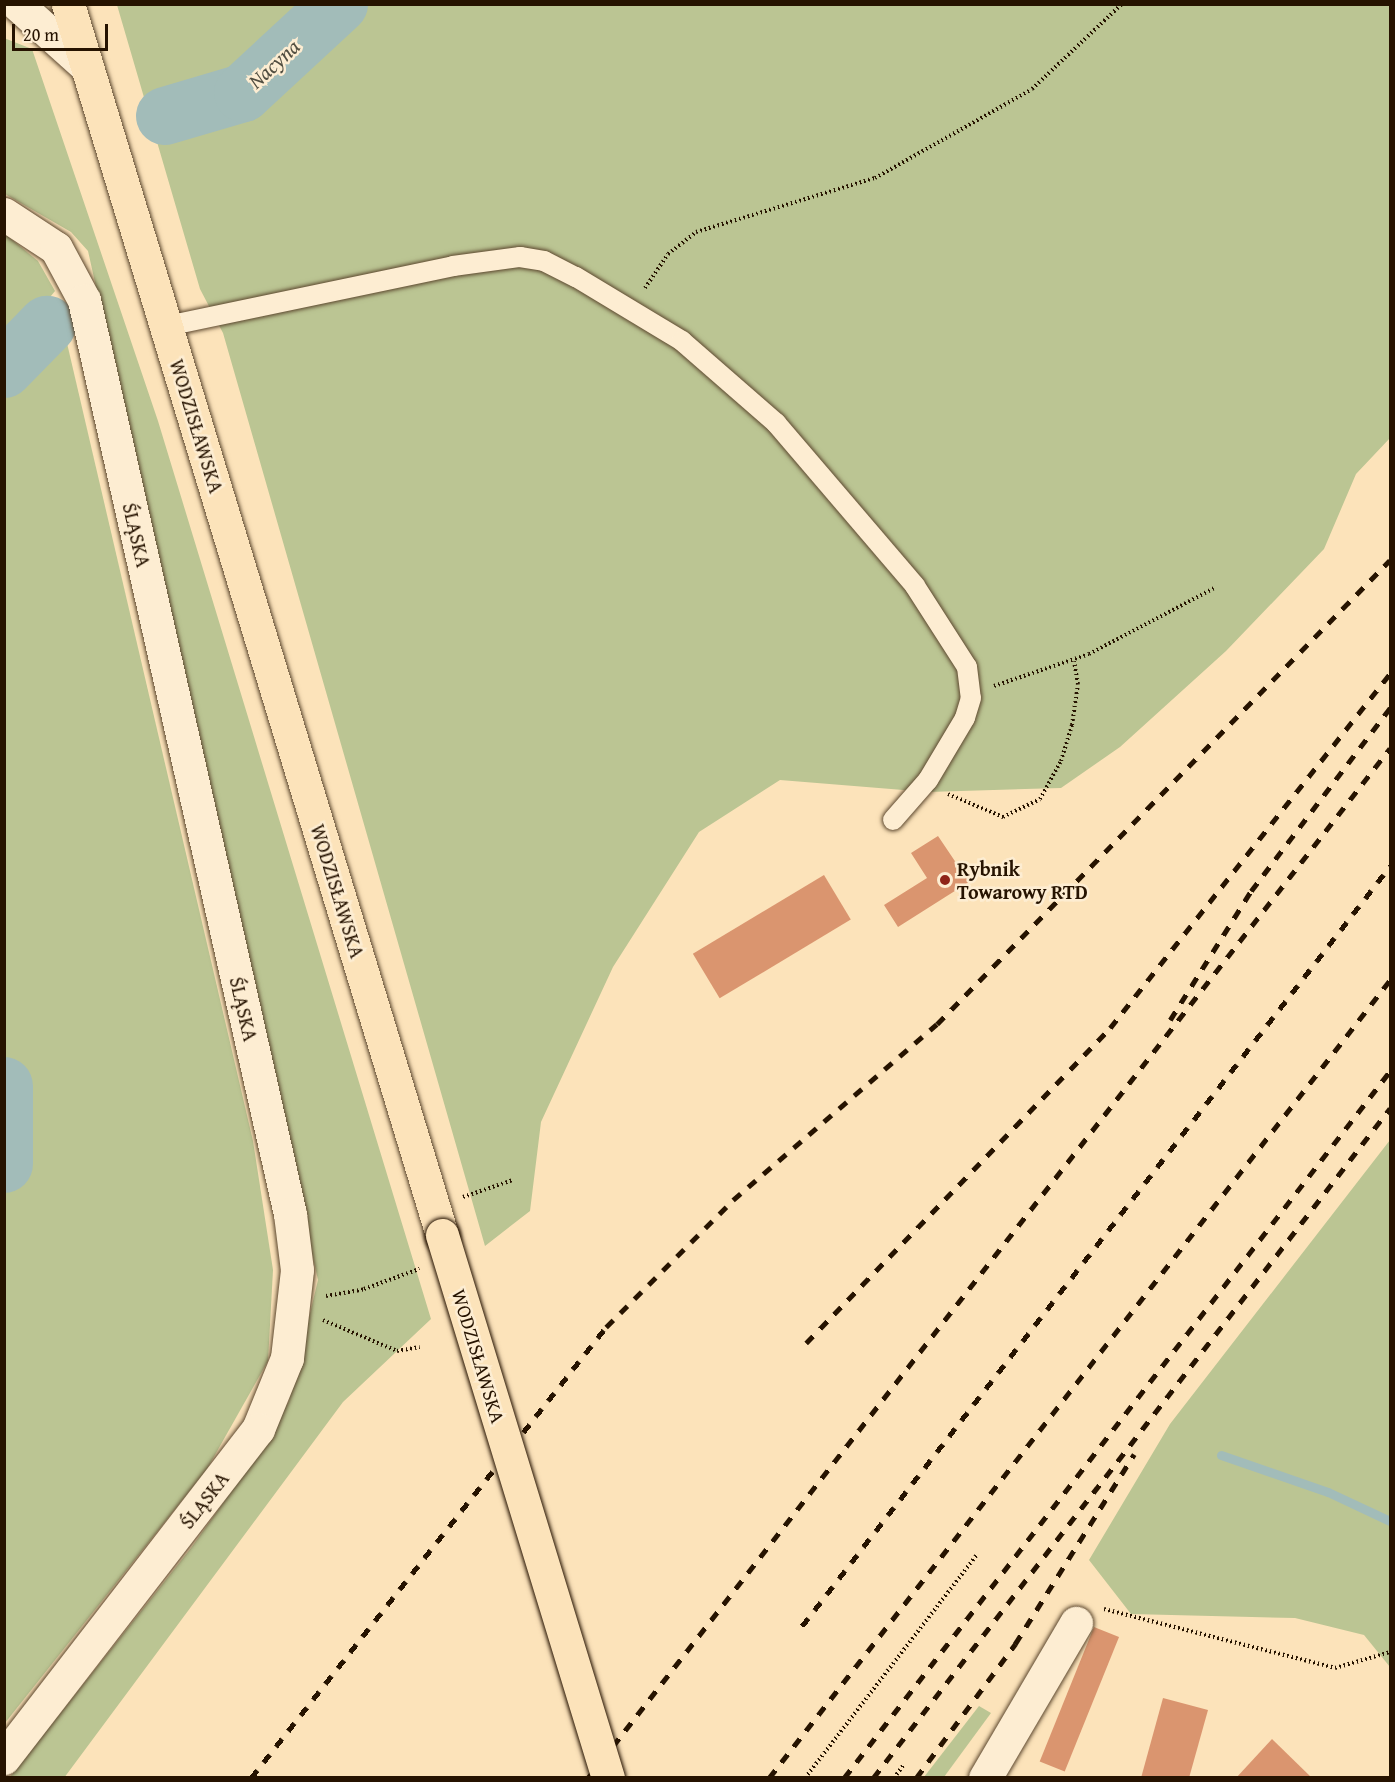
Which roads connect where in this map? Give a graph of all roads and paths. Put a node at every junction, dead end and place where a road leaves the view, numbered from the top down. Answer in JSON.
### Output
{"nodes":[{"id":1,"x":18,"y":4,"type":"edge"},
{"id":2,"x":68,"y":4,"type":"edge"},
{"id":3,"x":1122,"y":4,"type":"edge"},
{"id":4,"x":86,"y":66,"type":"junction"},
{"id":5,"x":4,"y":214,"type":"edge"},
{"id":6,"x":634,"y":312,"type":"junction"},
{"id":7,"x":167,"y":326,"type":"junction"},
{"id":8,"x":1214,"y":588,"type":"dead end"},
{"id":9,"x":1074,"y":661,"type":"junction"},
{"id":10,"x":971,"y":688,"type":"junction"},
{"id":11,"x":928,"y":780,"type":"junction"},
{"id":12,"x":893,"y":820,"type":"dead end"},
{"id":13,"x":513,"y":1180,"type":"dead end"},
{"id":14,"x":457,"y":1199,"type":"dead end"},
{"id":15,"x":425,"y":1266,"type":"dead end"},
{"id":16,"x":364,"y":1289,"type":"dead end"},
{"id":17,"x":295,"y":1301,"type":"junction"},
{"id":18,"x":420,"y":1347,"type":"dead end"},
{"id":19,"x":977,"y":1555,"type":"dead end"},
{"id":20,"x":1076,"y":1623,"type":"joint"},
{"id":21,"x":1390,"y":1652,"type":"edge"},
{"id":22,"x":4,"y":1758,"type":"edge"},
{"id":23,"x":904,"y":1764,"type":"dead end"},
{"id":24,"x":608,"y":1778,"type":"edge"},
{"id":25,"x":805,"y":1778,"type":"edge"},
{"id":26,"x":894,"y":1778,"type":"edge"},
{"id":27,"x":985,"y":1778,"type":"edge"}],
"edges":[{"from":1,"to":4,"type":"street"},
{"from":2,"to":4,"type":"main road","name":"WODZISŁAWSKA"},
{"from":3,"to":6,"type":"path"},
{"from":4,"to":7,"type":"main road","name":"WODZISŁAWSKA"},
{"from":5,"to":17,"type":"street","name":"ŚLĄSKA"},
{"from":6,"to":7,"type":"lane"},
{"from":6,"to":10,"type":"lane"},
{"from":7,"to":24,"type":"main road","name":"WODZISŁAWSKA","bridge":true},
{"from":8,"to":9,"type":"path"},
{"from":9,"to":10,"type":"path"},
{"from":9,"to":11,"type":"path"},
{"from":10,"to":11,"type":"lane"},
{"from":11,"to":12,"type":"lane"},
{"from":13,"to":14,"type":"path"},
{"from":15,"to":16,"type":"path"},
{"from":17,"to":18,"type":"path"},
{"from":17,"to":22,"type":"street","name":"ŚLĄSKA"},
{"from":19,"to":25,"type":"path"},
{"from":20,"to":21,"type":"path"},
{"from":20,"to":27,"type":"street"},
{"from":23,"to":26,"type":"path"}]}
